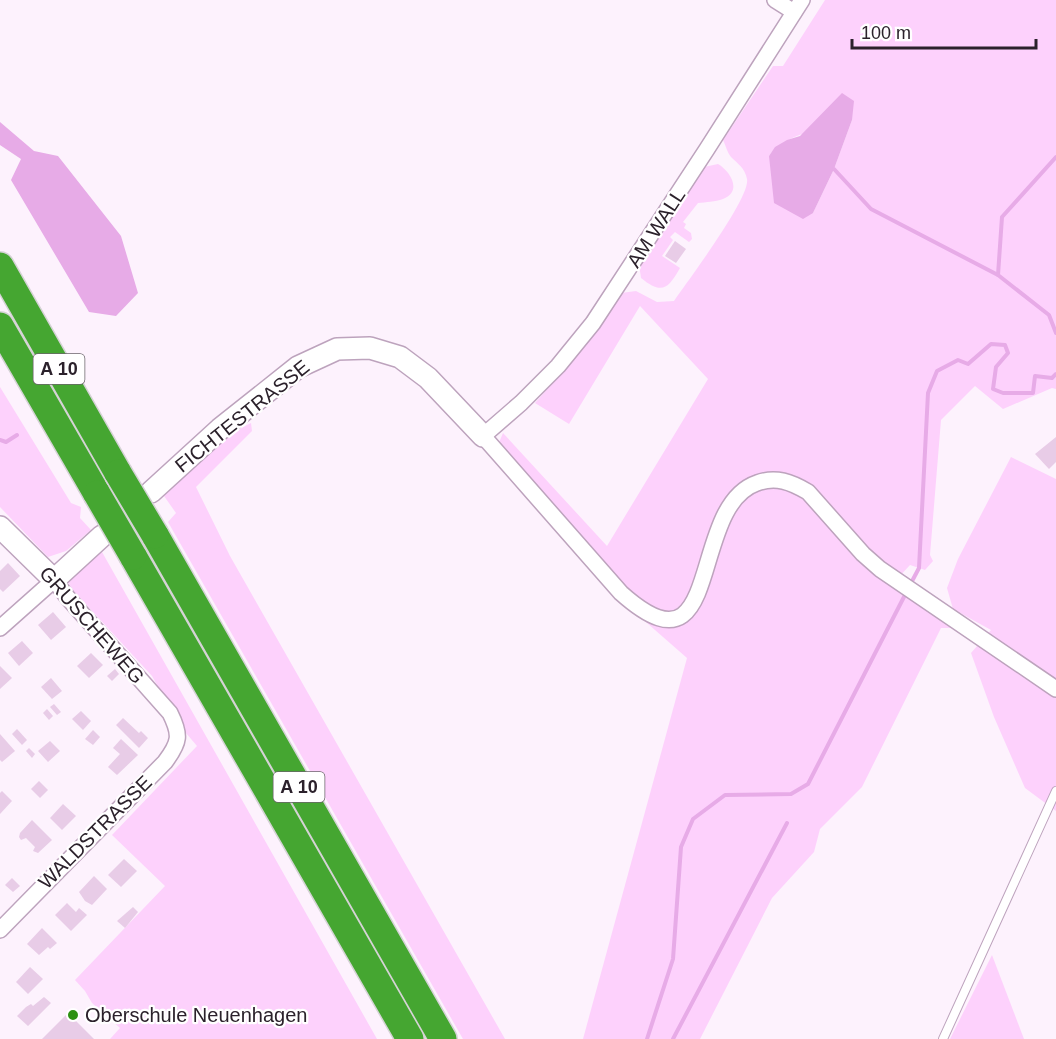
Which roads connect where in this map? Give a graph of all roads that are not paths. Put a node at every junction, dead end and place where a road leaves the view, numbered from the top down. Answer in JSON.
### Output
{"nodes":[{"id":1,"x":775,"y":0,"type":"edge"},
{"id":2,"x":798,"y":6,"type":"edge"},
{"id":3,"x":0,"y":266,"type":"edge"},
{"id":4,"x":0,"y":326,"type":"edge"},
{"id":5,"x":483,"y":436,"type":"junction"},
{"id":6,"x":151,"y":492,"type":"dead end"},
{"id":7,"x":0,"y":526,"type":"edge"},
{"id":8,"x":102,"y":537,"type":"dead end"},
{"id":9,"x":54,"y":580,"type":"junction"},
{"id":10,"x":0,"y":627,"type":"edge"},
{"id":11,"x":1056,"y":689,"type":"edge"},
{"id":12,"x":178,"y":729,"type":"joint"},
{"id":13,"x":1056,"y":790,"type":"edge"},
{"id":14,"x":0,"y":930,"type":"edge"},
{"id":15,"x":410,"y":1039,"type":"edge"},
{"id":16,"x":443,"y":1039,"type":"edge"},
{"id":17,"x":943,"y":1039,"type":"edge"}],
"edges":[{"from":1,"to":2,"type":"street"},
{"from":2,"to":5,"type":"street","name":"AM WALL"},
{"from":3,"to":16,"type":"highway","number":"A 10","bridge":true},
{"from":4,"to":15,"type":"highway","number":"A 10","bridge":true},
{"from":5,"to":6,"type":"street","name":"FICHTESTRASSE"},
{"from":5,"to":11,"type":"street"},
{"from":7,"to":9,"type":"street","name":"GRUSCHEWEG"},
{"from":8,"to":9,"type":"street"},
{"from":9,"to":10,"type":"street"},
{"from":9,"to":12,"type":"street","name":"GRUSCHEWEG"},
{"from":12,"to":14,"type":"street","name":"WALDSTRASSE"},
{"from":13,"to":17,"type":"lane"}]}
